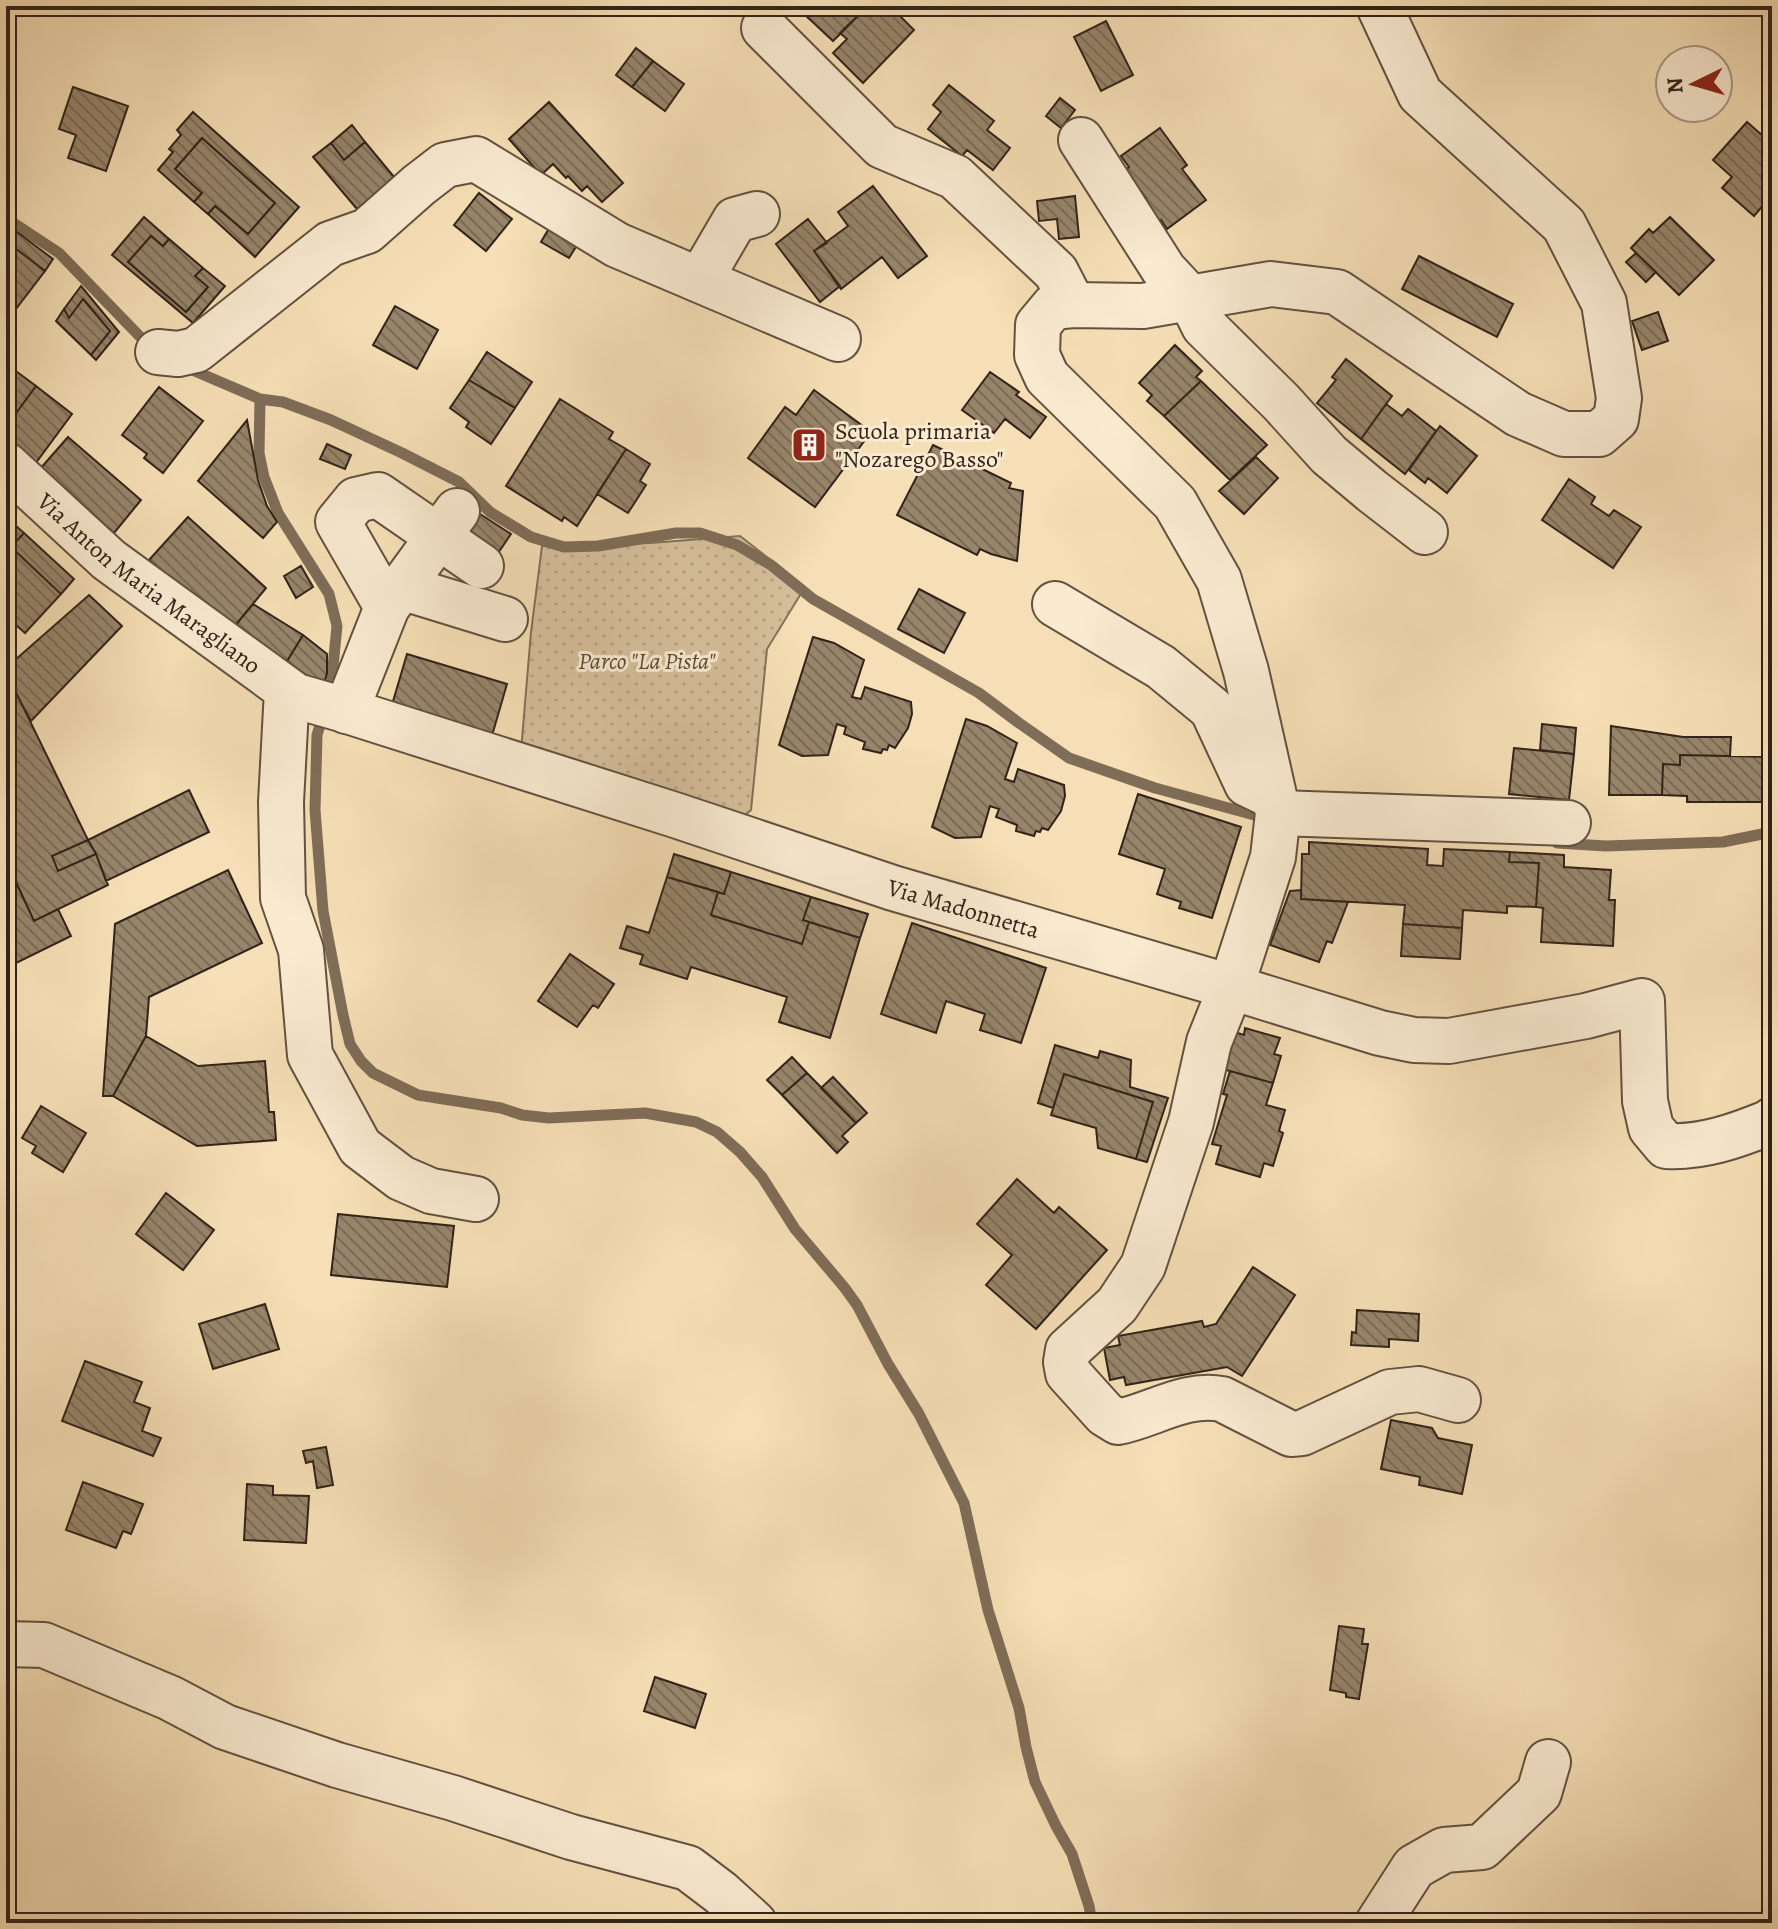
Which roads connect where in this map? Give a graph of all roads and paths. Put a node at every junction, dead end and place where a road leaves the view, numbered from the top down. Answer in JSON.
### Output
{"nodes":[{"id":1,"x":1379,"y":6,"type":"edge"},
{"id":2,"x":764,"y":28,"type":"dead end"},
{"id":3,"x":1081,"y":140,"type":"dead end"},
{"id":4,"x":757,"y":214,"type":"dead end"},
{"id":5,"x":700,"y":280,"type":"junction"},
{"id":6,"x":1190,"y":298,"type":"junction"},
{"id":7,"x":1073,"y":305,"type":"junction"},
{"id":8,"x":838,"y":339,"type":"dead end"},
{"id":9,"x":158,"y":352,"type":"dead end"},
{"id":10,"x":6,"y":465,"type":"edge"},
{"id":11,"x":448,"y":524,"type":"junction"},
{"id":12,"x":1425,"y":532,"type":"dead end"},
{"id":13,"x":481,"y":566,"type":"dead end"},
{"id":14,"x":394,"y":597,"type":"junction"},
{"id":15,"x":1055,"y":604,"type":"dead end"},
{"id":16,"x":505,"y":619,"type":"dead end"},
{"id":17,"x":291,"y":693,"type":"junction"},
{"id":18,"x":346,"y":711,"type":"junction"},
{"id":19,"x":1276,"y":805,"type":"junction"},
{"id":20,"x":1568,"y":823,"type":"dead end"},
{"id":21,"x":1231,"y":987,"type":"junction"},
{"id":22,"x":1772,"y":1120,"type":"edge"},
{"id":23,"x":476,"y":1199,"type":"dead end"},
{"id":24,"x":1458,"y":1400,"type":"dead end"},
{"id":25,"x":6,"y":1644,"type":"edge"},
{"id":26,"x":1548,"y":1762,"type":"dead end"},
{"id":27,"x":754,"y":1923,"type":"edge"},
{"id":28,"x":1378,"y":1923,"type":"edge"}],
"edges":[{"from":1,"to":6,"type":"street"},
{"from":2,"to":7,"type":"street"},
{"from":3,"to":6,"type":"street"},
{"from":4,"to":5,"type":"street"},
{"from":5,"to":8,"type":"street"},
{"from":5,"to":9,"type":"street"},
{"from":6,"to":7,"type":"street"},
{"from":6,"to":12,"type":"street"},
{"from":7,"to":19,"type":"street"},
{"from":10,"to":17,"type":"street","name":"Via Anton Maria Maragliano"},
{"from":11,"to":13,"type":"street"},
{"from":11,"to":14,"type":"street"},
{"from":11,"to":14,"type":"street"},
{"from":14,"to":16,"type":"street"},
{"from":14,"to":18,"type":"street"},
{"from":15,"to":19,"type":"street"},
{"from":17,"to":18,"type":"street","name":"Via Madonnetta"},
{"from":17,"to":23,"type":"street"},
{"from":18,"to":21,"type":"street","name":"Via Madonnetta"},
{"from":19,"to":20,"type":"street"},
{"from":19,"to":21,"type":"street"},
{"from":21,"to":22,"type":"street","name":"Via Madonnetta"},
{"from":21,"to":24,"type":"street"},
{"from":25,"to":27,"type":"street"},
{"from":26,"to":28,"type":"street"}]}
